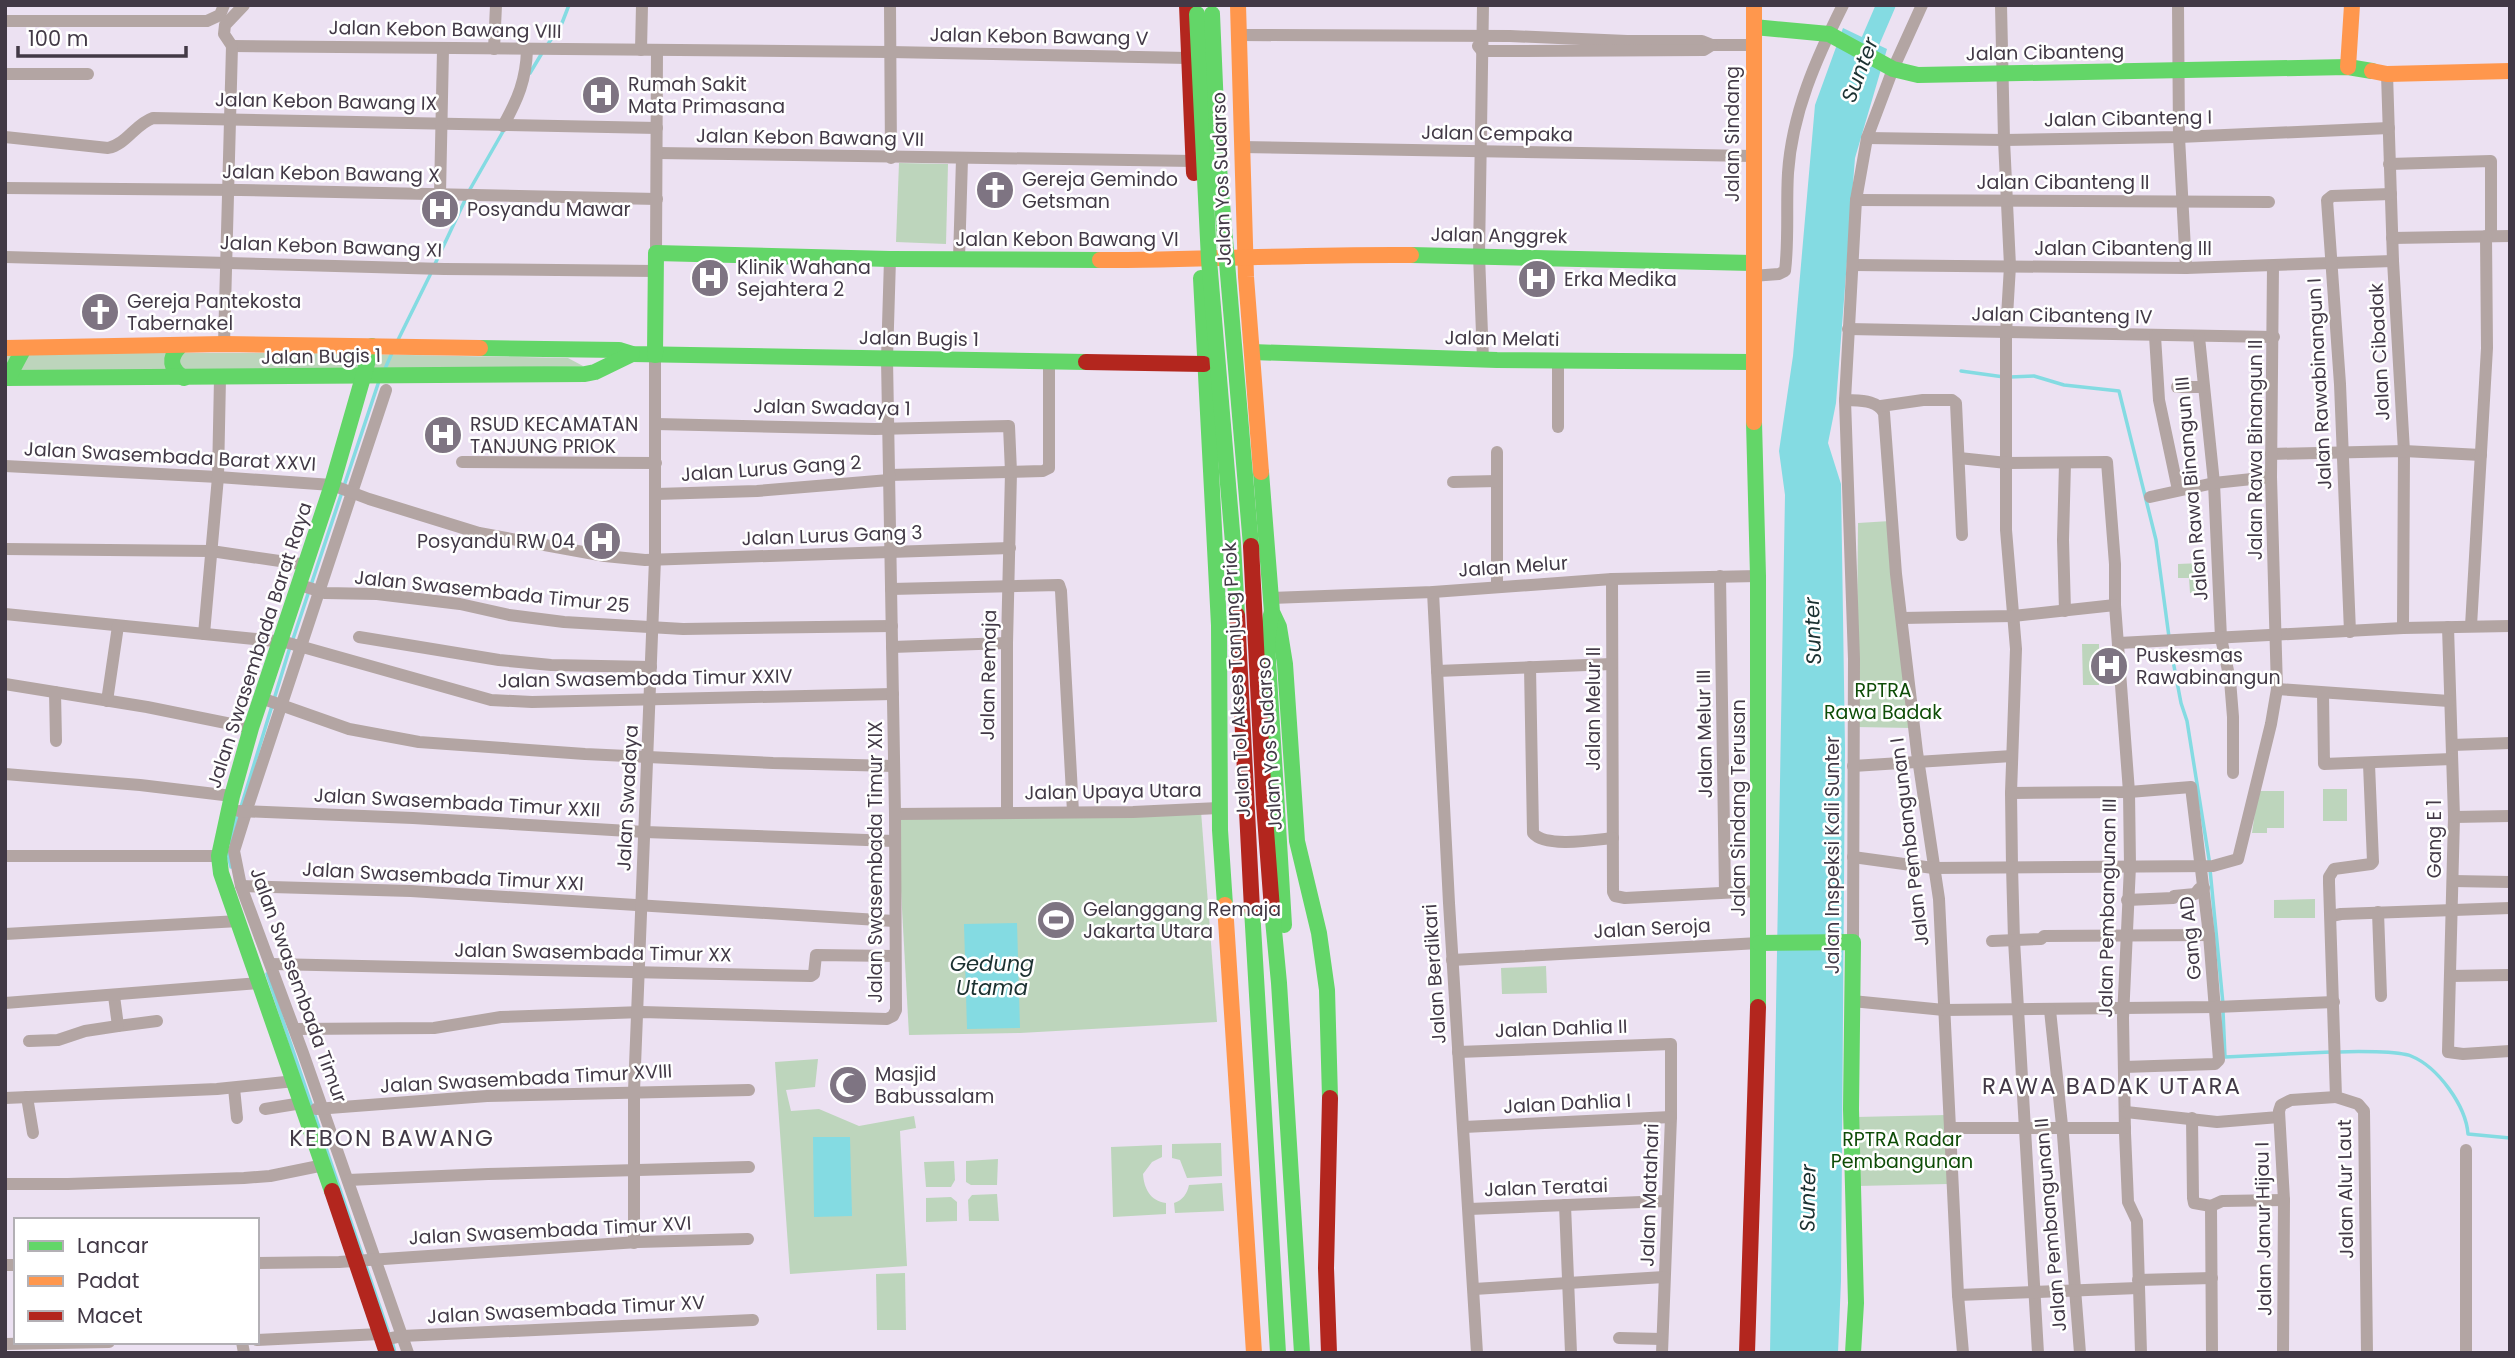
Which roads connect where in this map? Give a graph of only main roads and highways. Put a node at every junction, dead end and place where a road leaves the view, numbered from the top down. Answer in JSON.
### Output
{"nodes":[{"id":1,"x":1187,"y":5,"type":"edge"},
{"id":2,"x":1197,"y":5,"type":"edge"},
{"id":3,"x":1212,"y":5,"type":"edge"},
{"id":4,"x":1238,"y":5,"type":"edge"},
{"id":5,"x":1754,"y":5,"type":"edge"},
{"id":6,"x":2352,"y":5,"type":"edge"},
{"id":7,"x":1754,"y":26,"type":"junction"},
{"id":8,"x":2348,"y":67,"type":"junction"},
{"id":9,"x":2510,"y":71,"type":"edge"},
{"id":10,"x":1244,"y":192,"type":"junction"},
{"id":11,"x":1196,"y":194,"type":"junction"},
{"id":12,"x":1245,"y":257,"type":"junction"},
{"id":13,"x":1200,"y":260,"type":"junction"},
{"id":14,"x":1752,"y":270,"type":"junction"},
{"id":15,"x":180,"y":346,"type":"junction"},
{"id":16,"x":376,"y":346,"type":"junction"},
{"id":17,"x":5,"y":348,"type":"edge"},
{"id":18,"x":24,"y":348,"type":"junction"},
{"id":19,"x":585,"y":351,"type":"junction"},
{"id":20,"x":1252,"y":352,"type":"junction"},
{"id":21,"x":632,"y":354,"type":"junction"},
{"id":22,"x":655,"y":355,"type":"junction"},
{"id":23,"x":1752,"y":362,"type":"junction"},
{"id":24,"x":1205,"y":364,"type":"junction"},
{"id":25,"x":580,"y":374,"type":"junction"},
{"id":26,"x":367,"y":376,"type":"junction"},
{"id":27,"x":6,"y":378,"type":"edge"},
{"id":28,"x":184,"y":378,"type":"junction"},
{"id":29,"x":1261,"y":477,"type":"junction"},
{"id":30,"x":1211,"y":478,"type":"junction"},
{"id":31,"x":1214,"y":525,"type":"junction"},
{"id":32,"x":1265,"y":526,"type":"junction"},
{"id":33,"x":1271,"y":605,"type":"junction"},
{"id":34,"x":1277,"y":908,"type":"junction"},
{"id":35,"x":1765,"y":942,"type":"junction"},
{"id":36,"x":1849,"y":942,"type":"joint"},
{"id":37,"x":1250,"y":1283,"type":"junction"},
{"id":38,"x":383,"y":1342,"type":"edge"},
{"id":39,"x":1254,"y":1353,"type":"edge"},
{"id":40,"x":1265,"y":1353,"type":"edge"},
{"id":41,"x":1278,"y":1353,"type":"edge"},
{"id":42,"x":1302,"y":1353,"type":"edge"},
{"id":43,"x":1329,"y":1353,"type":"edge"},
{"id":44,"x":1747,"y":1353,"type":"edge"},
{"id":45,"x":1853,"y":1353,"type":"edge"}],
"edges":[{"from":1,"to":11,"type":"main road","name":"Jalan Yos Sudarso"},
{"from":2,"to":41,"type":"main road","name":"Jalan Tol Akses Tanjung Priok","bridge":true},
{"from":3,"to":34,"type":"main road","name":"Jalan Tol Akses Tanjung Priok","bridge":true},
{"from":4,"to":10,"type":"main road","name":"Jalan Yos Sudarso"},
{"from":5,"to":7,"type":"main road","name":"Jalan Sindang"},
{"from":6,"to":8,"type":"main road"},
{"from":7,"to":8,"type":"main road","name":"Jalan Cibanteng"},
{"from":7,"to":14,"type":"main road","name":"Jalan Sindang"},
{"from":8,"to":9,"type":"main road","name":"Jalan Cibanteng"},
{"from":10,"to":11,"type":"main road"},
{"from":10,"to":12,"type":"main road","name":"Jalan Yos Sudarso"},
{"from":11,"to":13,"type":"main road","name":"Jalan Yos Sudarso"},
{"from":12,"to":13,"type":"main road","name":"Jalan Kebon Bawang VI"},
{"from":12,"to":14,"type":"main road","name":"Jalan Anggrek"},
{"from":12,"to":20,"type":"main road","name":"Jalan Yos Sudarso"},
{"from":13,"to":22,"type":"main road","name":"Jalan Kebon Bawang VI"},
{"from":13,"to":24,"type":"main road","name":"Jalan Yos Sudarso"},
{"from":14,"to":23,"type":"main road","name":"Jalan Sindang Terusan"},
{"from":15,"to":16,"type":"main road","name":"Jalan Bugis 1"},
{"from":15,"to":18,"type":"main road","name":"Jalan Bugis 1"},
{"from":15,"to":28,"type":"main road"},
{"from":16,"to":19,"type":"main road","name":"Jalan Bugis 1"},
{"from":16,"to":26,"type":"main road","name":"Jalan Swasembada Barat Raya"},
{"from":17,"to":18,"type":"main road","name":"Jalan Bugis 1"},
{"from":18,"to":27,"type":"main road"},
{"from":19,"to":21,"type":"main road","name":"Jalan Bugis 1"},
{"from":19,"to":25,"type":"main road"},
{"from":20,"to":23,"type":"main road","name":"Jalan Melati"},
{"from":20,"to":29,"type":"main road","name":"Jalan Yos Sudarso"},
{"from":21,"to":22,"type":"main road","name":"Jalan Bugis 1"},
{"from":21,"to":25,"type":"main road","name":"Jalan Bugis 1"},
{"from":22,"to":24,"type":"main road","name":"Jalan Bugis 1"},
{"from":23,"to":35,"type":"main road","name":"Jalan Sindang Terusan"},
{"from":24,"to":30,"type":"main road","name":"Jalan Yos Sudarso"},
{"from":25,"to":26,"type":"main road","name":"Jalan Bugis 1"},
{"from":26,"to":28,"type":"main road","name":"Jalan Bugis 1"},
{"from":26,"to":38,"type":"main road","name":"Jalan Swasembada Barat Raya"},
{"from":27,"to":28,"type":"main road","name":"Jalan Bugis 1"},
{"from":29,"to":30,"type":"main road"},
{"from":29,"to":32,"type":"main road","name":"Jalan Yos Sudarso"},
{"from":30,"to":31,"type":"main road","name":"Jalan Yos Sudarso"},
{"from":31,"to":32,"type":"main road"},
{"from":31,"to":37,"type":"main road","name":"Jalan Yos Sudarso"},
{"from":32,"to":33,"type":"main road","name":"Jalan Yos Sudarso"},
{"from":33,"to":34,"type":"main road"},
{"from":33,"to":43,"type":"main road","name":"Jalan Yos Sudarso"},
{"from":34,"to":42,"type":"main road","name":"Jalan Tol Akses Tanjung Priok"},
{"from":35,"to":36,"type":"main road","name":"Jalan Seroja"},
{"from":35,"to":44,"type":"main road","name":"Jalan Sindang Terusan"},
{"from":36,"to":45,"type":"main road","name":"Jalan Inspeksi Kali Sunter"},
{"from":37,"to":39,"type":"main road","name":"Jalan Yos Sudarso"},
{"from":37,"to":40,"type":"main road"}]}
